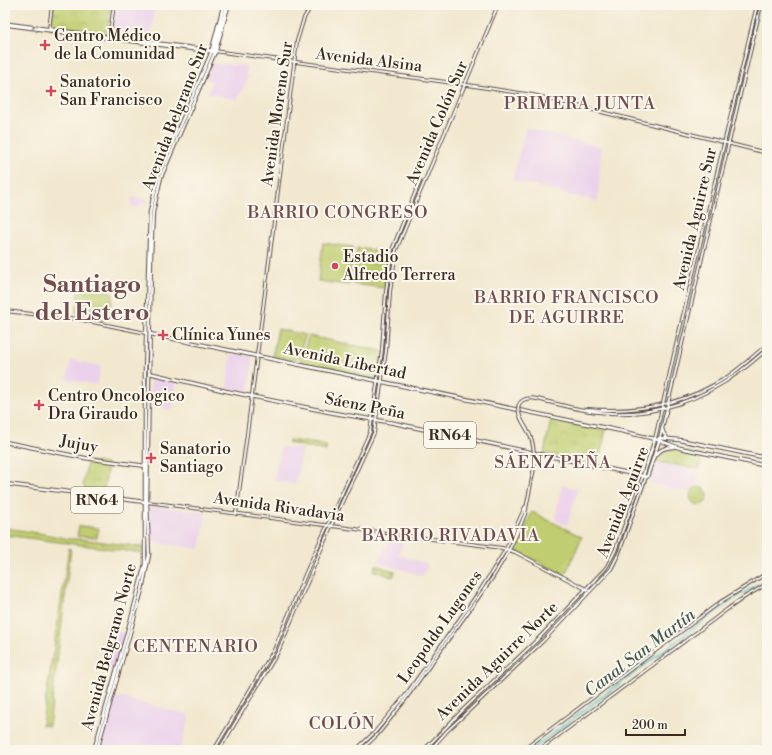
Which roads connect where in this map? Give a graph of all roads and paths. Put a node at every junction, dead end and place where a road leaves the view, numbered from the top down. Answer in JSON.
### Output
{"nodes":[{"id":1,"x":52,"y":5,"type":"edge"},
{"id":2,"x":114,"y":5,"type":"edge"},
{"id":3,"x":224,"y":5,"type":"edge"},
{"id":4,"x":228,"y":5,"type":"edge"},
{"id":5,"x":312,"y":5,"type":"edge"},
{"id":6,"x":498,"y":5,"type":"edge"},
{"id":7,"x":757,"y":5,"type":"edge"},
{"id":8,"x":761,"y":5,"type":"edge"},
{"id":9,"x":5,"y":24,"type":"edge"},
{"id":10,"x":49,"y":30,"type":"junction"},
{"id":11,"x":109,"y":38,"type":"junction"},
{"id":12,"x":213,"y":51,"type":"junction"},
{"id":13,"x":294,"y":63,"type":"junction"},
{"id":14,"x":465,"y":84,"type":"junction"},
{"id":15,"x":727,"y":143,"type":"junction"},
{"id":16,"x":767,"y":153,"type":"edge"},
{"id":17,"x":420,"y":181,"type":"dead end"},
{"id":18,"x":5,"y":311,"type":"edge"},
{"id":19,"x":148,"y":334,"type":"junction"},
{"id":20,"x":767,"y":345,"type":"edge"},
{"id":21,"x":767,"y":349,"type":"edge"},
{"id":22,"x":257,"y":356,"type":"junction"},
{"id":23,"x":145,"y":372,"type":"junction"},
{"id":24,"x":149,"y":373,"type":"junction"},
{"id":25,"x":378,"y":380,"type":"junction"},
{"id":26,"x":382,"y":381,"type":"junction"},
{"id":27,"x":252,"y":396,"type":"junction"},
{"id":28,"x":663,"y":404,"type":"junction"},
{"id":29,"x":668,"y":405,"type":"junction"},
{"id":30,"x":573,"y":407,"type":"junction"},
{"id":31,"x":662,"y":409,"type":"junction"},
{"id":32,"x":372,"y":420,"type":"junction"},
{"id":33,"x":376,"y":421,"type":"junction"},
{"id":34,"x":662,"y":429,"type":"junction"},
{"id":35,"x":656,"y":439,"type":"junction"},
{"id":36,"x":660,"y":439,"type":"junction"},
{"id":37,"x":672,"y":439,"type":"junction"},
{"id":38,"x":5,"y":442,"type":"edge"},
{"id":39,"x":692,"y":443,"type":"junction"},
{"id":40,"x":680,"y":448,"type":"junction"},
{"id":41,"x":690,"y":450,"type":"junction"},
{"id":42,"x":767,"y":458,"type":"edge"},
{"id":43,"x":652,"y":460,"type":"junction"},
{"id":44,"x":147,"y":466,"type":"junction"},
{"id":45,"x":767,"y":466,"type":"edge"},
{"id":46,"x":645,"y":476,"type":"junction"},
{"id":47,"x":5,"y":484,"type":"edge"},
{"id":48,"x":146,"y":502,"type":"junction"},
{"id":49,"x":526,"y":506,"type":"junction"},
{"id":50,"x":236,"y":514,"type":"junction"},
{"id":51,"x":326,"y":526,"type":"junction"},
{"id":52,"x":331,"y":526,"type":"junction"},
{"id":53,"x":506,"y":549,"type":"junction"},
{"id":54,"x":509,"y":550,"type":"junction"},
{"id":55,"x":767,"y":573,"type":"edge"},
{"id":56,"x":767,"y":584,"type":"edge"},
{"id":57,"x":588,"y":590,"type":"junction"},
{"id":58,"x":94,"y":750,"type":"edge"},
{"id":59,"x":97,"y":750,"type":"edge"},
{"id":60,"x":214,"y":750,"type":"edge"},
{"id":61,"x":219,"y":750,"type":"edge"},
{"id":62,"x":356,"y":750,"type":"edge"},
{"id":63,"x":361,"y":750,"type":"edge"},
{"id":64,"x":424,"y":750,"type":"edge"},
{"id":65,"x":430,"y":750,"type":"edge"},
{"id":66,"x":523,"y":750,"type":"edge"},
{"id":67,"x":538,"y":750,"type":"edge"}],
"edges":[{"from":1,"to":10,"type":"main road"},
{"from":2,"to":11,"type":"main road"},
{"from":3,"to":12,"type":"highway","name":"Avenida Belgrano Sur"},
{"from":4,"to":12,"type":"highway","name":"Avenida Belgrano Sur"},
{"from":5,"to":13,"type":"main road","name":"Avenida Moreno Sur"},
{"from":6,"to":14,"type":"main road","name":"Avenida Colón Sur"},
{"from":7,"to":15,"type":"main road","name":"Avenida Aguirre Sur"},
{"from":8,"to":15,"type":"main road","name":"Avenida Aguirre Sur"},
{"from":10,"to":9,"type":"highway","name":"Avenida Alsina","one_way":true},
{"from":10,"to":11,"type":"highway","name":"Avenida Alsina"},
{"from":11,"to":12,"type":"highway","name":"Avenida Alsina"},
{"from":12,"to":13,"type":"main road","name":"Avenida Alsina"},
{"from":12,"to":19,"type":"main road","name":"Avenida Belgrano Sur"},
{"from":13,"to":14,"type":"main road","name":"Avenida Alsina"},
{"from":13,"to":22,"type":"main road","name":"Avenida Moreno Sur"},
{"from":14,"to":15,"type":"main road","name":"Avenida Alsina"},
{"from":14,"to":26,"type":"main road","name":"Avenida Colón Sur"},
{"from":15,"to":16,"type":"main road","name":"Avenida Alsina"},
{"from":15,"to":28,"type":"main road","name":"Avenida Aguirre Sur"},
{"from":15,"to":29,"type":"main road","name":"Avenida Aguirre Sur"},
{"from":17,"to":25,"type":"main road","name":"Avenida Colón Sur"},
{"from":18,"to":19,"type":"main road","name":"Avenida Libertad"},
{"from":19,"to":22,"type":"main road","name":"Avenida Libertad"},
{"from":19,"to":23,"type":"main road","name":"Avenida Belgrano Sur"},
{"from":19,"to":24,"type":"main road","name":"Avenida Belgrano Sur"},
{"from":20,"to":29,"type":"main road","name":"Leopoldo Lugones"},
{"from":21,"to":29,"type":"main road","name":"Leopoldo Lugones"},
{"from":22,"to":25,"type":"main road","name":"Avenida Libertad"},
{"from":22,"to":27,"type":"main road","name":"Avenida Moreno Sur"},
{"from":23,"to":24,"type":"main road","name":"Sáenz Peña"},
{"from":23,"to":44,"type":"main road","name":"Avenida Belgrano Sur"},
{"from":24,"to":27,"type":"main road","name":"Sáenz Peña"},
{"from":24,"to":44,"type":"main road","name":"Avenida Belgrano Sur"},
{"from":25,"to":26,"type":"main road","name":"Avenida Libertad"},
{"from":25,"to":32,"type":"main road","name":"Avenida Colón Sur"},
{"from":26,"to":33,"type":"main road","name":"Avenida Colón Sur"},
{"from":26,"to":35,"type":"main road","name":"Avenida Libertad"},
{"from":27,"to":32,"type":"main road","name":"Sáenz Peña","number":"RN64"},
{"from":27,"to":50,"type":"main road","name":"Avenida Moreno Sur"},
{"from":28,"to":29,"type":"main road","name":"Leopoldo Lugones"},
{"from":28,"to":30,"type":"main road","name":"Leopoldo Lugones"},
{"from":28,"to":31,"type":"main road","name":"Avenida Aguirre Sur"},
{"from":29,"to":31,"type":"main road","name":"Leopoldo Lugones"},
{"from":29,"to":34,"type":"main road"},
{"from":30,"to":31,"type":"main road","name":"Leopoldo Lugones"},
{"from":30,"to":49,"type":"main road","name":"Leopoldo Lugones","bridge":true},
{"from":31,"to":35,"type":"main road","name":"Avenida Aguirre Sur"},
{"from":32,"to":33,"type":"main road","name":"Sáenz Peña","number":"RN64"},
{"from":32,"to":51,"type":"main road","name":"Avenida Colón Sur"},
{"from":33,"to":46,"type":"main road","name":"Sáenz Peña","number":"RN64"},
{"from":33,"to":52,"type":"main road","name":"Avenida Colón Sur"},
{"from":34,"to":36,"type":"main road"},
{"from":34,"to":37,"type":"main road"},
{"from":35,"to":36,"type":"main road","name":"Avenida Libertad"},
{"from":35,"to":46,"type":"main road","name":"Avenida Aguirre"},
{"from":36,"to":37,"type":"main road","name":"Avenida Libertad"},
{"from":36,"to":40,"type":"main road","name":"Avenida Libertad"},
{"from":36,"to":43,"type":"main road","name":"Avenida Aguirre"},
{"from":37,"to":39,"type":"main road","name":"Avenida Libertad"},
{"from":38,"to":44,"type":"main road","name":"Jujuy"},
{"from":39,"to":41,"type":"main road"},
{"from":39,"to":42,"type":"main road","name":"Avenida Libertad"},
{"from":40,"to":41,"type":"main road","name":"Avenida Libertad"},
{"from":40,"to":43,"type":"main road"},
{"from":41,"to":45,"type":"main road","name":"Avenida Libertad"},
{"from":43,"to":46,"type":"main road","name":"Avenida Aguirre"},
{"from":44,"to":48,"type":"main road","name":"Avenida Belgrano Sur"},
{"from":46,"to":57,"type":"main road","name":"Avenida Aguirre"},
{"from":46,"to":57,"type":"main road","name":"Avenida Aguirre"},
{"from":47,"to":48,"type":"main road","name":"Avenida Rivadavia","number":"RN64"},
{"from":48,"to":50,"type":"main road","name":"Avenida Rivadavia","number":"RN64"},
{"from":48,"to":58,"type":"main road","name":"Avenida Belgrano Norte"},
{"from":48,"to":59,"type":"main road","name":"Avenida Belgrano Norte"},
{"from":49,"to":53,"type":"main road","name":"Leopoldo Lugones"},
{"from":49,"to":54,"type":"main road","name":"Leopoldo Lugones"},
{"from":50,"to":51,"type":"main road","name":"Avenida Rivadavia"},
{"from":51,"to":52,"type":"main road","name":"Avenida Rivadavia"},
{"from":51,"to":60,"type":"main road","name":"Avenida Colón Sur"},
{"from":52,"to":53,"type":"main road","name":"Avenida Rivadavia"},
{"from":52,"to":61,"type":"main road","name":"Avenida Colón Sur"},
{"from":53,"to":54,"type":"main road","name":"Avenida Rivadavia"},
{"from":53,"to":62,"type":"main road","name":"Leopoldo Lugones"},
{"from":54,"to":57,"type":"main road","name":"Avenida Rivadavia"},
{"from":54,"to":63,"type":"main road","name":"Leopoldo Lugones"},
{"from":55,"to":66,"type":"main road"},
{"from":56,"to":67,"type":"main road"},
{"from":57,"to":64,"type":"main road","name":"Avenida Aguirre Norte"},
{"from":57,"to":65,"type":"main road","name":"Avenida Aguirre Norte"}]}
